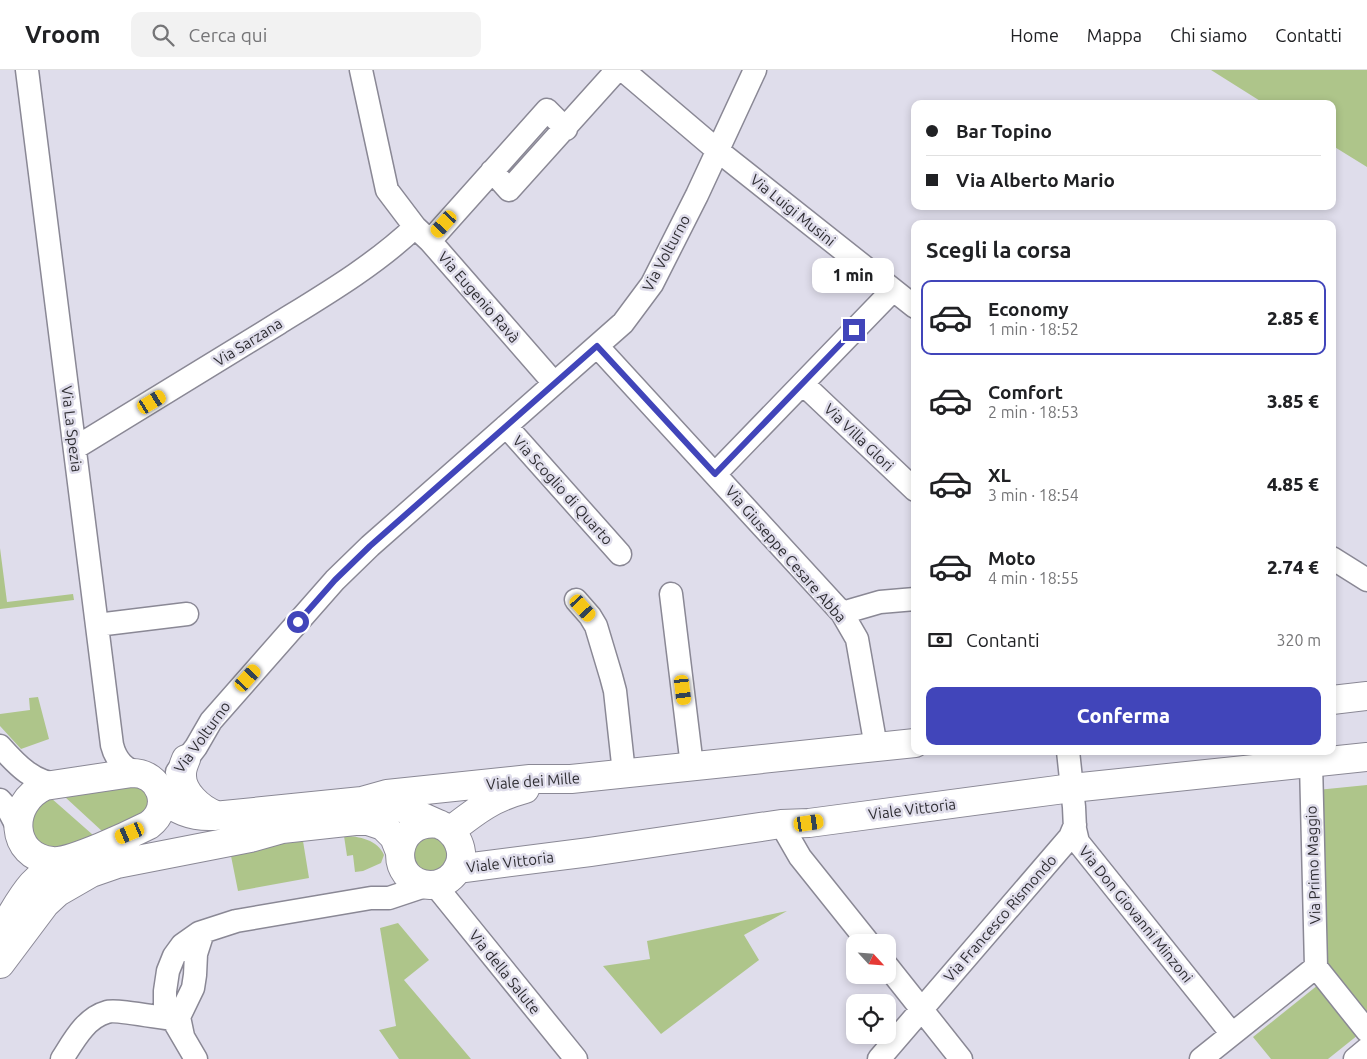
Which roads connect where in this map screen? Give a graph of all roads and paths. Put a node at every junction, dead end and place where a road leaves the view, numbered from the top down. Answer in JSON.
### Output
{"nodes":[{"id":1,"x":27,"y":70,"type":"edge"},
{"id":2,"x":361,"y":70,"type":"edge"},
{"id":3,"x":617,"y":70,"type":"edge"},
{"id":4,"x":623,"y":70,"type":"edge"},
{"id":5,"x":754,"y":70,"type":"edge"},
{"id":6,"x":718,"y":150,"type":"junction"},
{"id":7,"x":422,"y":234,"type":"junction"},
{"id":8,"x":893,"y":290,"type":"junction"},
{"id":9,"x":911,"y":303,"type":"edge"},
{"id":10,"x":597,"y":346,"type":"junction"},
{"id":11,"x":554,"y":383,"type":"junction"},
{"id":12,"x":803,"y":384,"type":"junction"},
{"id":13,"x":506,"y":426,"type":"junction"},
{"id":14,"x":75,"y":448,"type":"junction"},
{"id":15,"x":715,"y":474,"type":"junction"},
{"id":16,"x":911,"y":486,"type":"edge"},
{"id":17,"x":620,"y":554,"type":"dead end"},
{"id":18,"x":1336,"y":562,"type":"edge"},
{"id":19,"x":1367,"y":580,"type":"edge"},
{"id":20,"x":671,"y":594,"type":"dead end"},
{"id":21,"x":911,"y":599,"type":"edge"},
{"id":22,"x":576,"y":600,"type":"dead end"},
{"id":23,"x":842,"y":613,"type":"junction"},
{"id":24,"x":187,"y":614,"type":"dead end"},
{"id":25,"x":97,"y":625,"type":"junction"},
{"id":26,"x":1367,"y":696,"type":"edge"},
{"id":27,"x":1336,"y":700,"type":"edge"},
{"id":28,"x":911,"y":744,"type":"edge"},
{"id":29,"x":0,"y":746,"type":"edge"},
{"id":30,"x":876,"y":748,"type":"junction"},
{"id":31,"x":1068,"y":755,"type":"edge"},
{"id":32,"x":1367,"y":756,"type":"edge"},
{"id":33,"x":186,"y":758,"type":"junction"},
{"id":34,"x":1311,"y":763,"type":"junction"},
{"id":35,"x":692,"y":766,"type":"junction"},
{"id":36,"x":624,"y":773,"type":"junction"},
{"id":37,"x":141,"y":774,"type":"junction"},
{"id":38,"x":571,"y":779,"type":"junction"},
{"id":39,"x":62,"y":784,"type":"junction"},
{"id":40,"x":1072,"y":788,"type":"junction"},
{"id":41,"x":160,"y":792,"type":"junction"},
{"id":42,"x":0,"y":800,"type":"edge"},
{"id":43,"x":362,"y":800,"type":"junction"},
{"id":44,"x":220,"y":815,"type":"junction"},
{"id":45,"x":781,"y":824,"type":"junction"},
{"id":46,"x":1075,"y":825,"type":"junction"},
{"id":47,"x":287,"y":828,"type":"junction"},
{"id":48,"x":445,"y":828,"type":"junction"},
{"id":49,"x":19,"y":830,"type":"junction"},
{"id":50,"x":116,"y":839,"type":"junction"},
{"id":51,"x":400,"y":855,"type":"junction"},
{"id":52,"x":77,"y":867,"type":"junction"},
{"id":53,"x":457,"y":869,"type":"junction"},
{"id":54,"x":432,"y":885,"type":"junction"},
{"id":55,"x":365,"y":899,"type":"junction"},
{"id":56,"x":202,"y":932,"type":"junction"},
{"id":57,"x":0,"y":934,"type":"edge"},
{"id":58,"x":862,"y":934,"type":"edge"},
{"id":59,"x":0,"y":964,"type":"edge"},
{"id":60,"x":1316,"y":967,"type":"junction"},
{"id":61,"x":896,"y":977,"type":"edge"},
{"id":62,"x":921,"y":1009,"type":"junction"},
{"id":63,"x":178,"y":1028,"type":"junction"},
{"id":64,"x":1367,"y":1031,"type":"edge"},
{"id":65,"x":1232,"y":1034,"type":"junction"},
{"id":66,"x":1367,"y":1049,"type":"edge"},
{"id":67,"x":62,"y":1059,"type":"edge"},
{"id":68,"x":196,"y":1059,"type":"edge"},
{"id":69,"x":576,"y":1059,"type":"edge"},
{"id":70,"x":879,"y":1059,"type":"edge"},
{"id":71,"x":961,"y":1059,"type":"edge"},
{"id":72,"x":1201,"y":1059,"type":"edge"},
{"id":73,"x":1355,"y":1059,"type":"edge"}],
"edges":[{"from":1,"to":14,"type":"street","name":"Via La Spezia"},
{"from":2,"to":7,"type":"street","name":"Via Eugenio Ravà"},
{"from":3,"to":7,"type":"street","name":"Via Sarzana"},
{"from":4,"to":6,"type":"street","name":"Via Luigi Musini"},
{"from":5,"to":6,"type":"street","name":"Via Volturno"},
{"from":6,"to":8,"type":"street","name":"Via Luigi Musini"},
{"from":6,"to":10,"type":"street","name":"Via Volturno"},
{"from":7,"to":11,"type":"street","name":"Via Eugenio Ravà"},
{"from":7,"to":14,"type":"street","name":"Via Sarzana"},
{"from":8,"to":9,"type":"street","name":"Via Luigi Musini"},
{"from":8,"to":12,"type":"street"},
{"from":10,"to":11,"type":"street","name":"Via Volturno"},
{"from":10,"to":15,"type":"street","name":"Via Giuseppe Cesare Abba"},
{"from":11,"to":13,"type":"street","name":"Via Volturno"},
{"from":12,"to":15,"type":"street"},
{"from":12,"to":16,"type":"street","name":"Via Villa Glori"},
{"from":13,"to":17,"type":"street","name":"Via Scoglio di Quarto"},
{"from":13,"to":33,"type":"street","name":"Via Volturno"},
{"from":14,"to":25,"type":"street","name":"Via La Spezia"},
{"from":15,"to":23,"type":"street","name":"Via Giuseppe Cesare Abba"},
{"from":18,"to":19,"type":"street"},
{"from":20,"to":35,"type":"street"},
{"from":21,"to":23,"type":"street"},
{"from":22,"to":36,"type":"street"},
{"from":23,"to":30,"type":"street","name":"Via Giuseppe Cesare Abba"},
{"from":24,"to":25,"type":"street"},
{"from":25,"to":37,"type":"street","name":"Via La Spezia"},
{"from":26,"to":27,"type":"main road"},
{"from":28,"to":30,"type":"main road","name":"Viale dei Mille"},
{"from":29,"to":39,"type":"street"},
{"from":30,"to":35,"type":"main road","name":"Viale dei Mille"},
{"from":31,"to":40,"type":"street","name":"Via Don Giovanni Minzoni"},
{"from":32,"to":34,"type":"main road","name":"Viale Vittoria"},
{"from":33,"to":41,"type":"street","name":"Via Volturno"},
{"from":33,"to":44,"type":"main road"},
{"from":34,"to":40,"type":"main road","name":"Viale Vittoria"},
{"from":34,"to":60,"type":"street","name":"Via Primo Maggio"},
{"from":35,"to":36,"type":"main road","name":"Viale dei Mille"},
{"from":36,"to":38,"type":"main road","name":"Viale dei Mille"},
{"from":37,"to":39,"type":"main road"},
{"from":37,"to":41,"type":"main road","name":"Viale dei Mille"},
{"from":38,"to":43,"type":"main road","name":"Viale dei Mille"},
{"from":38,"to":48,"type":"main road"},
{"from":39,"to":49,"type":"main road"},
{"from":40,"to":45,"type":"main road","name":"Viale Vittoria"},
{"from":40,"to":46,"type":"street","name":"Via Don Giovanni Minzoni"},
{"from":41,"to":44,"type":"main road","name":"Viale dei Mille"},
{"from":41,"to":50,"type":"main road"},
{"from":42,"to":49,"type":"street"},
{"from":43,"to":44,"type":"main road","name":"Viale dei Mille"},
{"from":43,"to":48,"type":"main road"},
{"from":45,"to":53,"type":"main road","name":"Viale Vittoria"},
{"from":45,"to":58,"type":"street"},
{"from":46,"to":62,"type":"street","name":"Via Francesco Rismondo"},
{"from":46,"to":65,"type":"street","name":"Via Don Giovanni Minzoni"},
{"from":47,"to":50,"type":"main road"},
{"from":47,"to":51,"type":"main road"},
{"from":47,"to":52,"type":"main road"},
{"from":48,"to":51,"type":"main road"},
{"from":48,"to":53,"type":"main road"},
{"from":49,"to":52,"type":"main road"},
{"from":50,"to":52,"type":"main road"},
{"from":51,"to":54,"type":"main road"},
{"from":51,"to":55,"type":"street"},
{"from":52,"to":57,"type":"main road"},
{"from":52,"to":59,"type":"main road"},
{"from":53,"to":54,"type":"main road"},
{"from":54,"to":55,"type":"street"},
{"from":54,"to":69,"type":"street","name":"Via della Salute"},
{"from":55,"to":56,"type":"street"},
{"from":56,"to":63,"type":"street"},
{"from":56,"to":63,"type":"street"},
{"from":60,"to":64,"type":"street"},
{"from":60,"to":65,"type":"street"},
{"from":61,"to":62,"type":"street"},
{"from":62,"to":70,"type":"street","name":"Via Francesco Rismondo"},
{"from":62,"to":71,"type":"street"},
{"from":63,"to":67,"type":"street"},
{"from":63,"to":68,"type":"street"},
{"from":65,"to":72,"type":"street"},
{"from":66,"to":73,"type":"street"}]}
